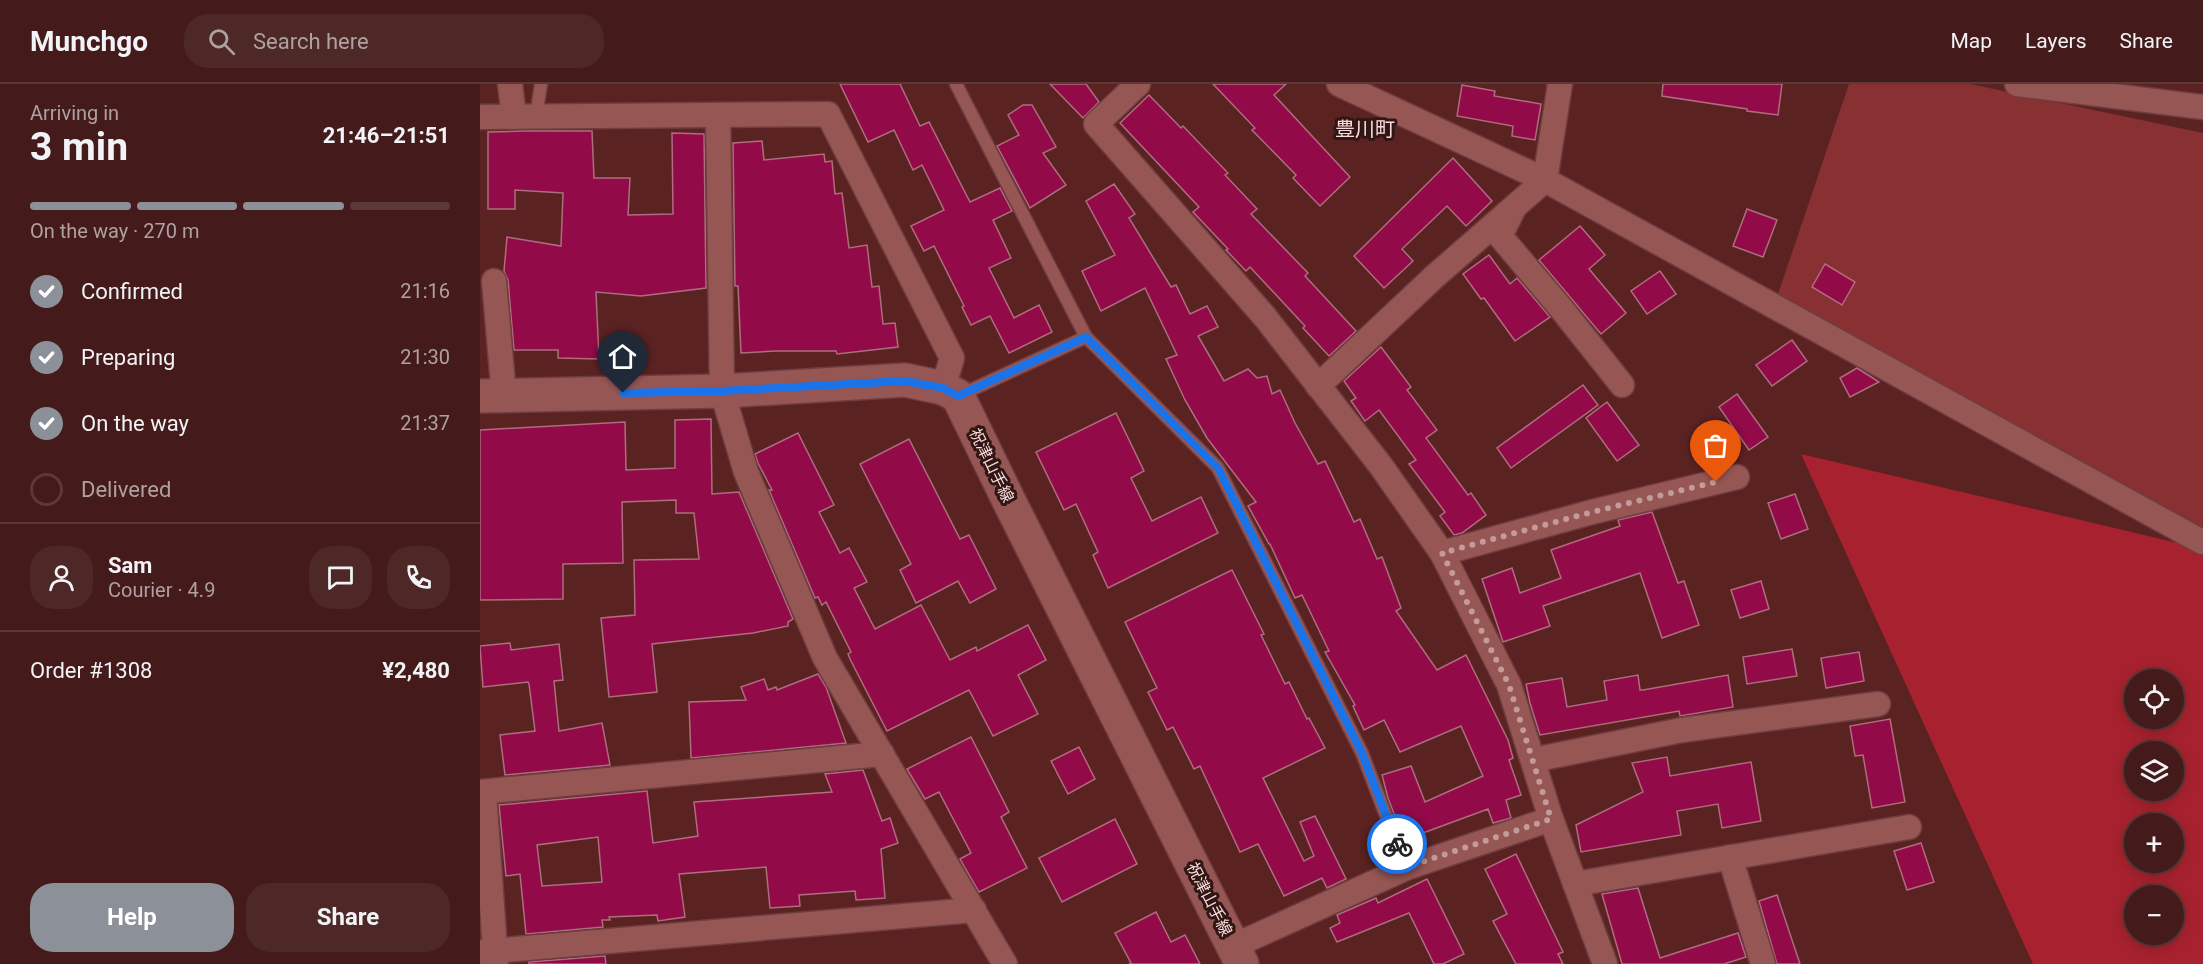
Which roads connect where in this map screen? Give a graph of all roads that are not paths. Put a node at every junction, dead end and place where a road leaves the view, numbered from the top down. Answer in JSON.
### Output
{"nodes":[{"id":1,"x":510,"y":84,"type":"edge"},
{"id":2,"x":542,"y":84,"type":"edge"},
{"id":3,"x":956,"y":84,"type":"edge"},
{"id":4,"x":1138,"y":84,"type":"edge"},
{"id":5,"x":1339,"y":84,"type":"edge"},
{"id":6,"x":1560,"y":84,"type":"edge"},
{"id":7,"x":2017,"y":84,"type":"edge"},
{"id":8,"x":2203,"y":107,"type":"edge"},
{"id":9,"x":718,"y":115,"type":"junction"},
{"id":10,"x":480,"y":117,"type":"edge"},
{"id":11,"x":525,"y":117,"type":"junction"},
{"id":12,"x":1545,"y":180,"type":"junction"},
{"id":13,"x":1516,"y":205,"type":"junction"},
{"id":14,"x":494,"y":281,"type":"dead end"},
{"id":15,"x":1086,"y":337,"type":"junction"},
{"id":16,"x":1622,"y":385,"type":"dead end"},
{"id":17,"x":1318,"y":386,"type":"junction"},
{"id":18,"x":722,"y":391,"type":"junction"},
{"id":19,"x":951,"y":392,"type":"junction"},
{"id":20,"x":492,"y":396,"type":"edge"},
{"id":21,"x":1737,"y":477,"type":"dead end"},
{"id":22,"x":2202,"y":542,"type":"edge"},
{"id":23,"x":1442,"y":553,"type":"junction"},
{"id":24,"x":1878,"y":704,"type":"dead end"},
{"id":25,"x":882,"y":754,"type":"junction"},
{"id":26,"x":1533,"y":760,"type":"junction"},
{"id":27,"x":482,"y":792,"type":"edge"},
{"id":28,"x":1551,"y":819,"type":"junction"},
{"id":29,"x":1909,"y":827,"type":"dead end"},
{"id":30,"x":1730,"y":857,"type":"junction"},
{"id":31,"x":1407,"y":867,"type":"junction"},
{"id":32,"x":1575,"y":884,"type":"junction"},
{"id":33,"x":974,"y":910,"type":"junction"},
{"id":34,"x":1238,"y":955,"type":"edge"},
{"id":35,"x":491,"y":956,"type":"edge"},
{"id":36,"x":1005,"y":964,"type":"edge"},
{"id":37,"x":1605,"y":964,"type":"edge"},
{"id":38,"x":1763,"y":964,"type":"edge"}],
"edges":[{"from":1,"to":11,"type":"street"},
{"from":2,"to":11,"type":"lane"},
{"from":3,"to":15,"type":"lane"},
{"from":4,"to":17,"type":"street"},
{"from":5,"to":12,"type":"street"},
{"from":6,"to":12,"type":"street"},
{"from":7,"to":8,"type":"street"},
{"from":9,"to":11,"type":"street"},
{"from":9,"to":18,"type":"street"},
{"from":9,"to":19,"type":"street"},
{"from":10,"to":11,"type":"street"},
{"from":12,"to":13,"type":"street"},
{"from":12,"to":22,"type":"street"},
{"from":13,"to":16,"type":"street"},
{"from":13,"to":17,"type":"street"},
{"from":14,"to":20,"type":"street"},
{"from":15,"to":19,"type":"lane"},
{"from":15,"to":31,"type":"lane"},
{"from":17,"to":23,"type":"street"},
{"from":18,"to":19,"type":"street"},
{"from":18,"to":20,"type":"street"},
{"from":18,"to":25,"type":"street"},
{"from":19,"to":34,"type":"street","name":"祝津山手線"},
{"from":21,"to":23,"type":"street"},
{"from":23,"to":26,"type":"street"},
{"from":24,"to":26,"type":"street"},
{"from":25,"to":27,"type":"street"},
{"from":25,"to":33,"type":"street"},
{"from":26,"to":28,"type":"street"},
{"from":27,"to":35,"type":"street"},
{"from":28,"to":31,"type":"street"},
{"from":28,"to":32,"type":"street"},
{"from":29,"to":30,"type":"street"},
{"from":30,"to":32,"type":"street"},
{"from":30,"to":38,"type":"street"},
{"from":31,"to":34,"type":"street"},
{"from":32,"to":37,"type":"street"},
{"from":33,"to":35,"type":"street"},
{"from":33,"to":36,"type":"street"}]}
